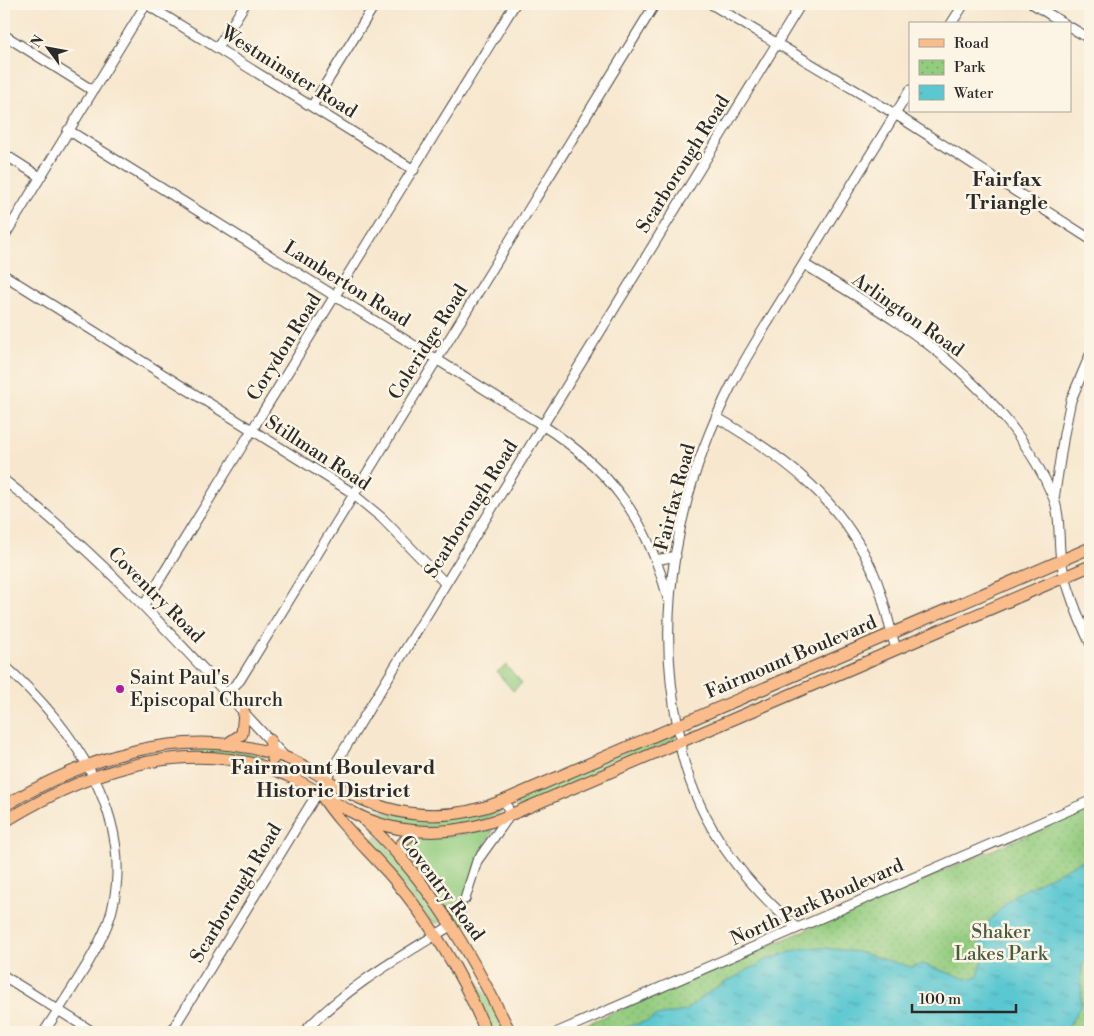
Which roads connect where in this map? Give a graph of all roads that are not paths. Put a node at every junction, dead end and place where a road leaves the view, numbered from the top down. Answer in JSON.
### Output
{"nodes":[{"id":1,"x":146,"y":4,"type":"edge"},
{"id":2,"x":245,"y":4,"type":"edge"},
{"id":3,"x":374,"y":4,"type":"edge"},
{"id":4,"x":515,"y":4,"type":"edge"},
{"id":5,"x":655,"y":4,"type":"edge"},
{"id":6,"x":711,"y":4,"type":"edge"},
{"id":7,"x":801,"y":4,"type":"edge"},
{"id":8,"x":964,"y":4,"type":"edge"},
{"id":9,"x":1033,"y":4,"type":"edge"},
{"id":10,"x":952,"y":22,"type":"edge"},
{"id":11,"x":1062,"y":22,"type":"edge"},
{"id":12,"x":1072,"y":28,"type":"edge"},
{"id":13,"x":4,"y":35,"type":"edge"},
{"id":14,"x":1090,"y":40,"type":"edge"},
{"id":15,"x":776,"y":44,"type":"junction"},
{"id":16,"x":218,"y":47,"type":"junction"},
{"id":17,"x":92,"y":90,"type":"junction"},
{"id":18,"x":909,"y":92,"type":"edge"},
{"id":19,"x":312,"y":106,"type":"junction"},
{"id":20,"x":895,"y":114,"type":"junction"},
{"id":21,"x":68,"y":130,"type":"junction"},
{"id":22,"x":4,"y":154,"type":"edge"},
{"id":23,"x":414,"y":170,"type":"junction"},
{"id":24,"x":40,"y":177,"type":"junction"},
{"id":25,"x":4,"y":237,"type":"edge"},
{"id":26,"x":1090,"y":239,"type":"edge"},
{"id":27,"x":804,"y":264,"type":"junction"},
{"id":28,"x":4,"y":275,"type":"edge"},
{"id":29,"x":335,"y":296,"type":"junction"},
{"id":30,"x":1090,"y":354,"type":"edge"},
{"id":31,"x":436,"y":360,"type":"junction"},
{"id":32,"x":716,"y":417,"type":"junction"},
{"id":33,"x":542,"y":425,"type":"junction"},
{"id":34,"x":252,"y":430,"type":"junction"},
{"id":35,"x":4,"y":480,"type":"edge"},
{"id":36,"x":353,"y":494,"type":"junction"},
{"id":37,"x":1054,"y":499,"type":"junction"},
{"id":38,"x":1090,"y":548,"type":"edge"},
{"id":39,"x":676,"y":556,"type":"junction"},
{"id":40,"x":656,"y":560,"type":"junction"},
{"id":41,"x":1061,"y":560,"type":"junction"},
{"id":42,"x":1090,"y":566,"type":"edge"},
{"id":43,"x":1065,"y":576,"type":"junction"},
{"id":44,"x":445,"y":583,"type":"junction"},
{"id":45,"x":144,"y":605,"type":"junction"},
{"id":46,"x":669,"y":605,"type":"junction"},
{"id":47,"x":891,"y":633,"type":"junction"},
{"id":48,"x":1090,"y":643,"type":"edge"},
{"id":49,"x":896,"y":649,"type":"junction"},
{"id":50,"x":4,"y":665,"type":"edge"},
{"id":51,"x":226,"y":694,"type":"junction"},
{"id":52,"x":244,"y":712,"type":"junction"},
{"id":53,"x":678,"y":725,"type":"junction"},
{"id":54,"x":270,"y":740,"type":"junction"},
{"id":55,"x":185,"y":742,"type":"junction"},
{"id":56,"x":681,"y":742,"type":"junction"},
{"id":57,"x":226,"y":744,"type":"junction"},
{"id":58,"x":273,"y":753,"type":"junction"},
{"id":59,"x":185,"y":757,"type":"junction"},
{"id":60,"x":286,"y":758,"type":"junction"},
{"id":61,"x":86,"y":766,"type":"junction"},
{"id":62,"x":268,"y":768,"type":"junction"},
{"id":63,"x":94,"y":778,"type":"junction"},
{"id":64,"x":325,"y":779,"type":"junction"},
{"id":65,"x":318,"y":790,"type":"junction"},
{"id":66,"x":505,"y":800,"type":"junction"},
{"id":67,"x":1090,"y":801,"type":"edge"},
{"id":68,"x":4,"y":806,"type":"edge"},
{"id":69,"x":510,"y":815,"type":"junction"},
{"id":70,"x":361,"y":817,"type":"junction"},
{"id":71,"x":4,"y":822,"type":"edge"},
{"id":72,"x":413,"y":831,"type":"junction"},
{"id":73,"x":402,"y":860,"type":"junction"},
{"id":74,"x":465,"y":899,"type":"dead end"},
{"id":75,"x":452,"y":925,"type":"junction"},
{"id":76,"x":797,"y":928,"type":"junction"},
{"id":77,"x":436,"y":935,"type":"junction"},
{"id":78,"x":4,"y":976,"type":"edge"},
{"id":79,"x":58,"y":1010,"type":"junction"},
{"id":80,"x":44,"y":1032,"type":"edge"},
{"id":81,"x":94,"y":1032,"type":"edge"},
{"id":82,"x":171,"y":1032,"type":"edge"},
{"id":83,"x":304,"y":1032,"type":"edge"},
{"id":84,"x":486,"y":1032,"type":"edge"},
{"id":85,"x":510,"y":1032,"type":"edge"},
{"id":86,"x":558,"y":1032,"type":"edge"}],
"edges":[{"from":1,"to":16,"type":"street","name":"Westminster Road"},
{"from":1,"to":17,"type":"street"},
{"from":2,"to":16,"type":"street"},
{"from":3,"to":19,"type":"street"},
{"from":4,"to":23,"type":"street","name":"Corydon Road"},
{"from":5,"to":31,"type":"street","name":"Coleridge Road"},
{"from":6,"to":15,"type":"street"},
{"from":7,"to":15,"type":"street","name":"Scarborough Road"},
{"from":8,"to":10,"type":"street"},
{"from":9,"to":11,"type":"street"},
{"from":12,"to":14,"type":"street"},
{"from":13,"to":17,"type":"street"},
{"from":15,"to":20,"type":"street"},
{"from":15,"to":33,"type":"street","name":"Scarborough Road"},
{"from":16,"to":19,"type":"street","name":"Westminster Road"},
{"from":17,"to":21,"type":"street"},
{"from":18,"to":20,"type":"street","name":"Fairfax Road"},
{"from":19,"to":23,"type":"street","name":"Westminster Road"},
{"from":20,"to":26,"type":"street"},
{"from":20,"to":27,"type":"street","name":"Fairfax Road"},
{"from":21,"to":24,"type":"street"},
{"from":21,"to":29,"type":"street","name":"Lamberton Road"},
{"from":22,"to":24,"type":"street"},
{"from":23,"to":29,"type":"street","name":"Corydon Road"},
{"from":24,"to":25,"type":"street"},
{"from":27,"to":32,"type":"street","name":"Fairfax Road"},
{"from":27,"to":37,"type":"street","name":"Arlington Road"},
{"from":28,"to":34,"type":"street","name":"Stillman Road"},
{"from":29,"to":31,"type":"street","name":"Lamberton Road"},
{"from":29,"to":34,"type":"street","name":"Corydon Road"},
{"from":30,"to":37,"type":"street"},
{"from":31,"to":33,"type":"street","name":"Lamberton Road"},
{"from":31,"to":36,"type":"street","name":"Coleridge Road"},
{"from":32,"to":39,"type":"street","name":"Fairfax Road"},
{"from":32,"to":47,"type":"street"},
{"from":33,"to":40,"type":"street","name":"Lamberton Road"},
{"from":33,"to":44,"type":"street","name":"Scarborough Road"},
{"from":34,"to":36,"type":"street","name":"Stillman Road"},
{"from":34,"to":45,"type":"street","name":"Corydon Road"},
{"from":35,"to":45,"type":"street","name":"Coventry Road"},
{"from":36,"to":44,"type":"street","name":"Stillman Road"},
{"from":36,"to":51,"type":"street","name":"Coleridge Road"},
{"from":37,"to":41,"type":"street","name":"Arlington Road"},
{"from":38,"to":41,"type":"main road","name":"Fairmount Boulevard"},
{"from":39,"to":40,"type":"street"},
{"from":39,"to":46,"type":"street","name":"Fairfax Road"},
{"from":40,"to":46,"type":"street","name":"Lamberton Road"},
{"from":41,"to":43,"type":"street","name":"Arlington Road"},
{"from":41,"to":47,"type":"main road","name":"Fairmount Boulevard"},
{"from":42,"to":43,"type":"main road","name":"Fairmount Boulevard"},
{"from":43,"to":48,"type":"street","name":"Arlington Road"},
{"from":43,"to":49,"type":"main road","name":"Fairmount Boulevard"},
{"from":44,"to":64,"type":"street","name":"Scarborough Road"},
{"from":45,"to":51,"type":"street","name":"Coventry Road"},
{"from":46,"to":53,"type":"street","name":"Fairfax Road"},
{"from":47,"to":49,"type":"street"},
{"from":47,"to":53,"type":"main road","name":"Fairmount Boulevard"},
{"from":49,"to":56,"type":"main road","name":"Fairmount Boulevard"},
{"from":50,"to":61,"type":"street"},
{"from":51,"to":52,"type":"street","name":"Coventry Road"},
{"from":52,"to":54,"type":"street","name":"Coventry Road"},
{"from":52,"to":57,"type":"main road"},
{"from":53,"to":56,"type":"street","name":"Fairfax Road"},
{"from":53,"to":66,"type":"main road","name":"Fairmount Boulevard"},
{"from":54,"to":58,"type":"main road"},
{"from":54,"to":60,"type":"street","name":"Coventry Road"},
{"from":55,"to":57,"type":"main road","name":"Fairmount Boulevard"},
{"from":55,"to":59,"type":"main road"},
{"from":55,"to":61,"type":"main road","name":"Fairmount Boulevard"},
{"from":56,"to":69,"type":"main road","name":"Fairmount Boulevard"},
{"from":56,"to":76,"type":"street","name":"Fairfax Road"},
{"from":57,"to":58,"type":"main road","name":"Fairmount Boulevard"},
{"from":58,"to":60,"type":"main road","name":"Fairmount Boulevard"},
{"from":58,"to":62,"type":"main road"},
{"from":59,"to":62,"type":"main road","name":"Fairmount Boulevard"},
{"from":59,"to":63,"type":"main road","name":"Fairmount Boulevard"},
{"from":60,"to":64,"type":"main road","name":"Fairmount Boulevard"},
{"from":60,"to":65,"type":"main road","name":"Coventry Road"},
{"from":61,"to":63,"type":"street"},
{"from":61,"to":68,"type":"main road","name":"Fairmount Boulevard"},
{"from":62,"to":65,"type":"main road","name":"Fairmount Boulevard"},
{"from":63,"to":71,"type":"main road","name":"Fairmount Boulevard"},
{"from":63,"to":79,"type":"street"},
{"from":64,"to":65,"type":"street","name":"Scarborough Road"},
{"from":64,"to":66,"type":"main road","name":"Fairmount Boulevard"},
{"from":64,"to":70,"type":"main road","name":"Coventry Road"},
{"from":65,"to":70,"type":"main road","name":"Fairmount Boulevard"},
{"from":65,"to":77,"type":"main road","name":"Coventry Road"},
{"from":65,"to":82,"type":"street","name":"Scarborough Road"},
{"from":66,"to":69,"type":"street"},
{"from":67,"to":76,"type":"street","name":"North Park Boulevard"},
{"from":69,"to":72,"type":"main road","name":"Fairmount Boulevard"},
{"from":69,"to":74,"type":"street"},
{"from":70,"to":72,"type":"main road","name":"Fairmount Boulevard"},
{"from":70,"to":73,"type":"main road","name":"Coventry Road"},
{"from":72,"to":73,"type":"main road"},
{"from":73,"to":75,"type":"main road","name":"Coventry Road"},
{"from":75,"to":77,"type":"street"},
{"from":75,"to":85,"type":"main road","name":"Coventry Road"},
{"from":76,"to":86,"type":"street","name":"North Park Boulevard"},
{"from":77,"to":83,"type":"street"},
{"from":77,"to":84,"type":"main road","name":"Coventry Road"},
{"from":78,"to":79,"type":"street"},
{"from":79,"to":80,"type":"street"},
{"from":79,"to":81,"type":"street"}]}
